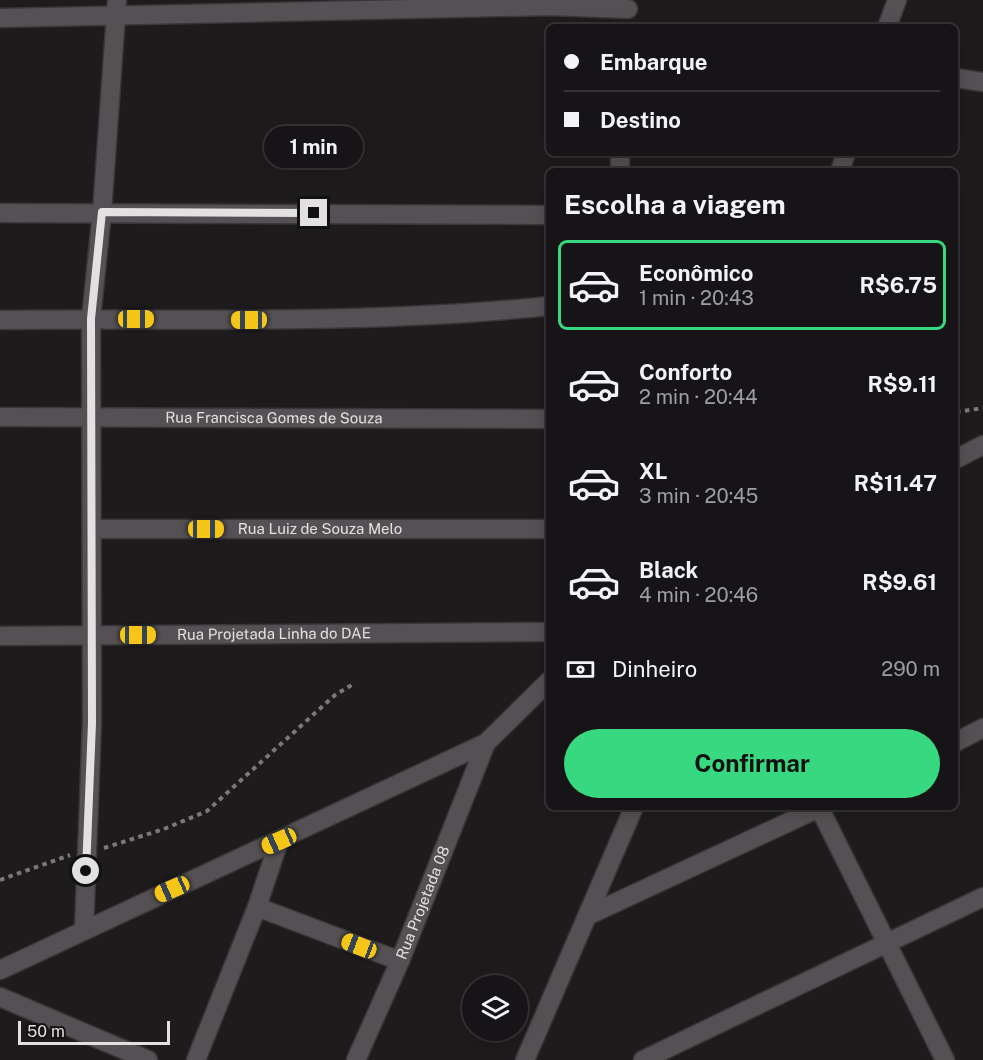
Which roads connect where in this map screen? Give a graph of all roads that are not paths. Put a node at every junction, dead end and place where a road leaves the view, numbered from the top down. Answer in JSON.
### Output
{"nodes":[{"id":1,"x":897,"y":0,"type":"edge"},
{"id":2,"x":117,"y":8,"type":"edge"},
{"id":3,"x":628,"y":12,"type":"edge"},
{"id":4,"x":0,"y":18,"type":"edge"},
{"id":5,"x":888,"y":24,"type":"edge"},
{"id":6,"x":958,"y":78,"type":"edge"},
{"id":7,"x":983,"y":82,"type":"edge"},
{"id":8,"x":102,"y":212,"type":"junction"},
{"id":9,"x":0,"y":213,"type":"edge"},
{"id":10,"x":546,"y":214,"type":"edge"},
{"id":11,"x":546,"y":306,"type":"edge"},
{"id":12,"x":91,"y":319,"type":"junction"},
{"id":13,"x":0,"y":320,"type":"edge"},
{"id":14,"x":0,"y":417,"type":"edge"},
{"id":15,"x":91,"y":417,"type":"junction"},
{"id":16,"x":546,"y":419,"type":"edge"},
{"id":17,"x":983,"y":446,"type":"edge"},
{"id":18,"x":958,"y":458,"type":"edge"},
{"id":19,"x":92,"y":529,"type":"junction"},
{"id":20,"x":546,"y":529,"type":"edge"},
{"id":21,"x":546,"y":632,"type":"edge"},
{"id":22,"x":92,"y":635,"type":"junction"},
{"id":23,"x":0,"y":636,"type":"edge"},
{"id":24,"x":546,"y":684,"type":"edge"},
{"id":25,"x":983,"y":728,"type":"edge"},
{"id":26,"x":958,"y":741,"type":"edge"},
{"id":27,"x":486,"y":743,"type":"junction"},
{"id":28,"x":633,"y":810,"type":"edge"},
{"id":29,"x":814,"y":810,"type":"edge"},
{"id":30,"x":821,"y":810,"type":"edge"},
{"id":31,"x":279,"y":841,"type":"junction"},
{"id":32,"x":983,"y":897,"type":"edge"},
{"id":33,"x":257,"y":907,"type":"junction"},
{"id":34,"x":589,"y":915,"type":"junction"},
{"id":35,"x":84,"y":929,"type":"junction"},
{"id":36,"x":887,"y":943,"type":"junction"},
{"id":37,"x":400,"y":961,"type":"junction"},
{"id":38,"x":0,"y":970,"type":"edge"},
{"id":39,"x":0,"y":997,"type":"edge"},
{"id":40,"x":148,"y":1060,"type":"edge"},
{"id":41,"x":196,"y":1060,"type":"edge"},
{"id":42,"x":356,"y":1060,"type":"edge"},
{"id":43,"x":525,"y":1060,"type":"edge"},
{"id":44,"x":643,"y":1060,"type":"edge"},
{"id":45,"x":945,"y":1060,"type":"edge"}],
"edges":[{"from":1,"to":5,"type":"street"},
{"from":2,"to":3,"type":"street"},
{"from":2,"to":4,"type":"street"},
{"from":2,"to":8,"type":"street"},
{"from":6,"to":7,"type":"street"},
{"from":8,"to":9,"type":"street"},
{"from":8,"to":10,"type":"street"},
{"from":8,"to":12,"type":"street"},
{"from":11,"to":12,"type":"street"},
{"from":12,"to":13,"type":"street"},
{"from":12,"to":15,"type":"street"},
{"from":14,"to":15,"type":"street","name":"Rua Francisca Gomes de Souza"},
{"from":15,"to":16,"type":"street","name":"Rua Francisca Gomes de Souza"},
{"from":15,"to":19,"type":"street"},
{"from":17,"to":18,"type":"street"},
{"from":19,"to":20,"type":"street","name":"Rua Luiz de Souza Melo"},
{"from":19,"to":22,"type":"street"},
{"from":21,"to":22,"type":"street","name":"Rua Projetada Linha do DAE"},
{"from":22,"to":23,"type":"street","name":"Rua Projetada Linha do DAE"},
{"from":22,"to":35,"type":"street"},
{"from":24,"to":27,"type":"street"},
{"from":25,"to":26,"type":"street"},
{"from":27,"to":31,"type":"street"},
{"from":27,"to":37,"type":"street","name":"Rua Projetada 08"},
{"from":28,"to":34,"type":"street"},
{"from":29,"to":34,"type":"street"},
{"from":30,"to":36,"type":"street"},
{"from":31,"to":33,"type":"street"},
{"from":31,"to":35,"type":"street"},
{"from":32,"to":36,"type":"street"},
{"from":33,"to":37,"type":"street"},
{"from":33,"to":41,"type":"street"},
{"from":34,"to":43,"type":"street"},
{"from":35,"to":38,"type":"street"},
{"from":36,"to":44,"type":"street"},
{"from":36,"to":45,"type":"street"},
{"from":37,"to":42,"type":"street","name":"Rua Projetada 08"},
{"from":39,"to":40,"type":"street"}]}
